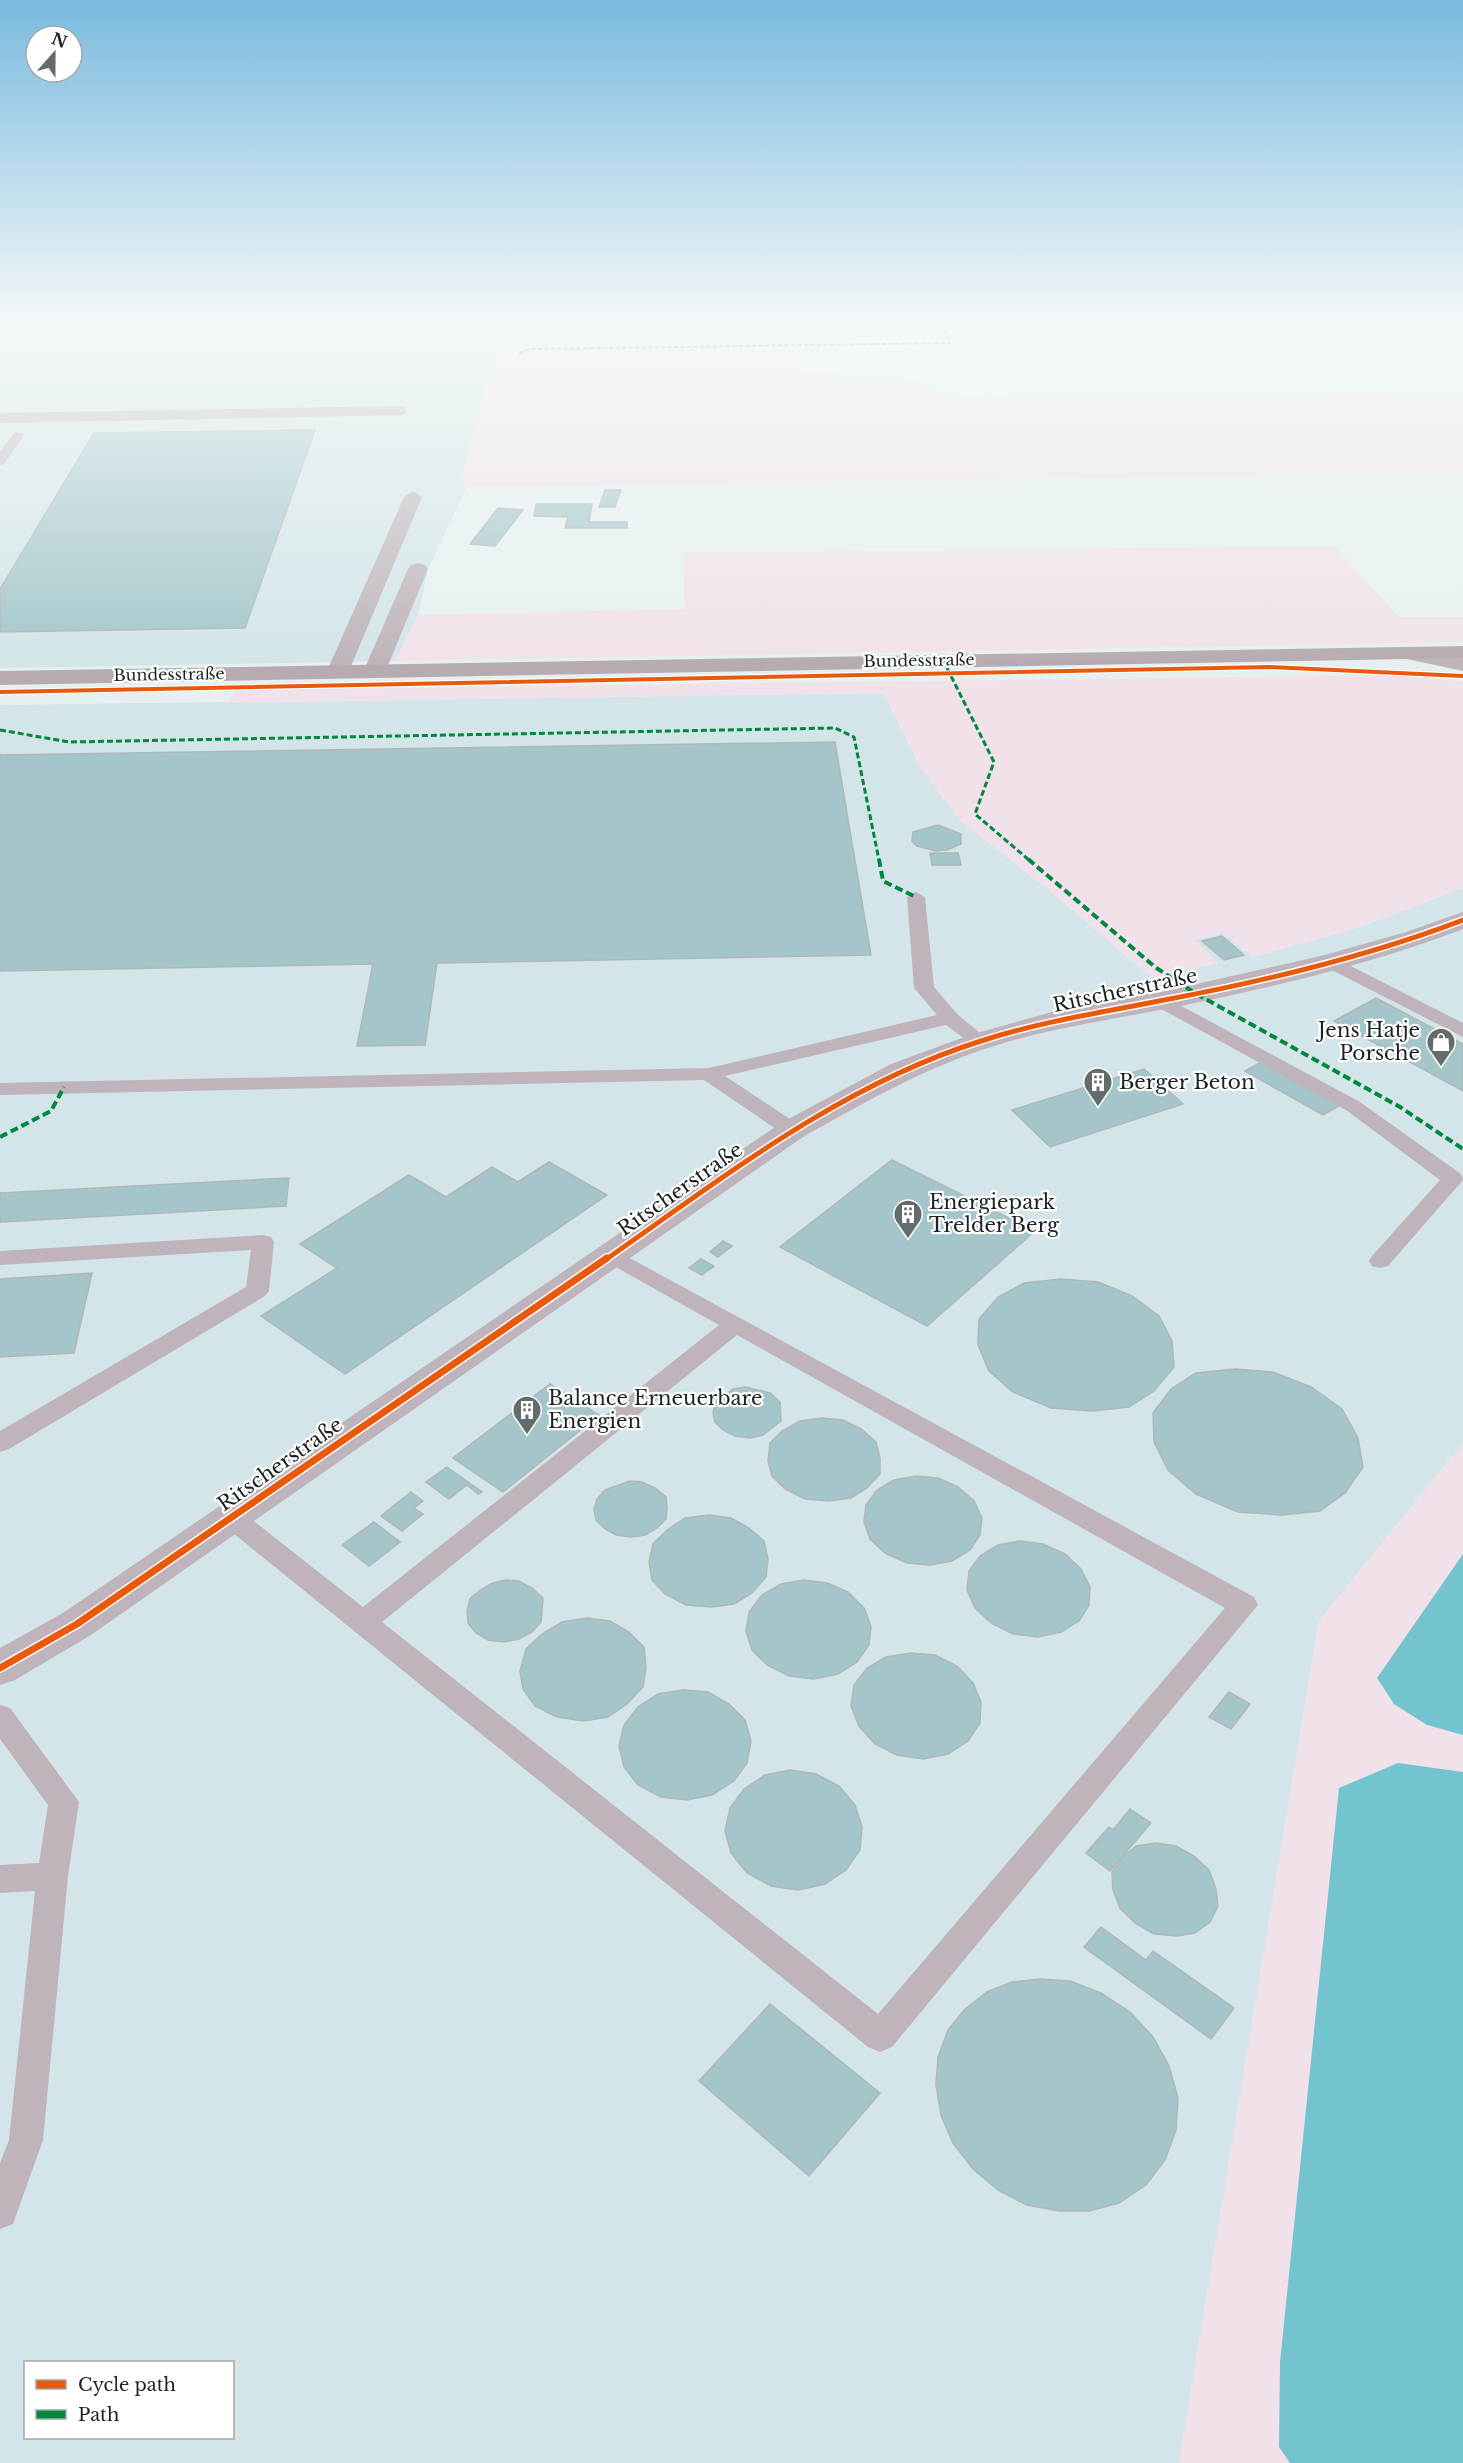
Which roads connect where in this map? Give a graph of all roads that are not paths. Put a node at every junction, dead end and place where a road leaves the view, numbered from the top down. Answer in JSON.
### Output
{"nodes":[{"id":1,"x":18,"y":435,"type":"edge"},
{"id":2,"x":0,"y":461,"type":"edge"},
{"id":3,"x":413,"y":497,"type":"dead end"},
{"id":4,"x":418,"y":569,"type":"dead end"},
{"id":5,"x":1463,"y":652,"type":"edge"},
{"id":6,"x":1410,"y":653,"type":"junction"},
{"id":7,"x":1463,"y":664,"type":"edge"},
{"id":8,"x":375,"y":670,"type":"junction"},
{"id":9,"x":338,"y":671,"type":"junction"},
{"id":10,"x":0,"y":678,"type":"edge"},
{"id":11,"x":916,"y":897,"type":"dead end"},
{"id":12,"x":1463,"y":920,"type":"edge"},
{"id":13,"x":1331,"y":962,"type":"junction"},
{"id":14,"x":1161,"y":1001,"type":"junction"},
{"id":15,"x":950,"y":1018,"type":"junction"},
{"id":16,"x":1463,"y":1031,"type":"edge"},
{"id":17,"x":980,"y":1041,"type":"junction"},
{"id":18,"x":709,"y":1074,"type":"junction"},
{"id":19,"x":0,"y":1089,"type":"edge"},
{"id":20,"x":792,"y":1131,"type":"junction"},
{"id":21,"x":613,"y":1256,"type":"junction"},
{"id":22,"x":0,"y":1258,"type":"edge"},
{"id":23,"x":1380,"y":1261,"type":"dead end"},
{"id":24,"x":736,"y":1324,"type":"junction"},
{"id":25,"x":0,"y":1443,"type":"edge"},
{"id":26,"x":232,"y":1518,"type":"junction"},
{"id":27,"x":363,"y":1622,"type":"junction"},
{"id":28,"x":0,"y":1668,"type":"edge"},
{"id":29,"x":0,"y":1717,"type":"edge"},
{"id":30,"x":52,"y":1876,"type":"junction"},
{"id":31,"x":0,"y":1879,"type":"edge"},
{"id":32,"x":0,"y":2211,"type":"edge"}],
"edges":[{"from":1,"to":2,"type":"lane"},
{"from":3,"to":9,"type":"street"},
{"from":4,"to":8,"type":"street"},
{"from":5,"to":6,"type":"main road","name":"Bundesstraße"},
{"from":6,"to":7,"type":"street"},
{"from":6,"to":8,"type":"main road","name":"Bundesstraße"},
{"from":8,"to":9,"type":"main road","name":"Bundesstraße"},
{"from":9,"to":10,"type":"main road","name":"Bundesstraße"},
{"from":11,"to":15,"type":"lane"},
{"from":12,"to":13,"type":"street","name":"Ritscherstraße"},
{"from":13,"to":14,"type":"street","name":"Ritscherstraße"},
{"from":13,"to":16,"type":"lane"},
{"from":14,"to":17,"type":"street","name":"Ritscherstraße"},
{"from":14,"to":23,"type":"lane"},
{"from":15,"to":17,"type":"lane"},
{"from":15,"to":18,"type":"lane"},
{"from":17,"to":20,"type":"street","name":"Ritscherstraße"},
{"from":18,"to":19,"type":"lane"},
{"from":18,"to":20,"type":"lane"},
{"from":20,"to":21,"type":"street","name":"Ritscherstraße"},
{"from":21,"to":24,"type":"lane"},
{"from":21,"to":26,"type":"street","name":"Ritscherstraße"},
{"from":22,"to":25,"type":"lane"},
{"from":24,"to":27,"type":"lane"},
{"from":24,"to":27,"type":"lane"},
{"from":26,"to":27,"type":"lane"},
{"from":26,"to":28,"type":"street","name":"Ritscherstraße"},
{"from":29,"to":30,"type":"lane"},
{"from":30,"to":31,"type":"lane"},
{"from":30,"to":32,"type":"lane"}]}
